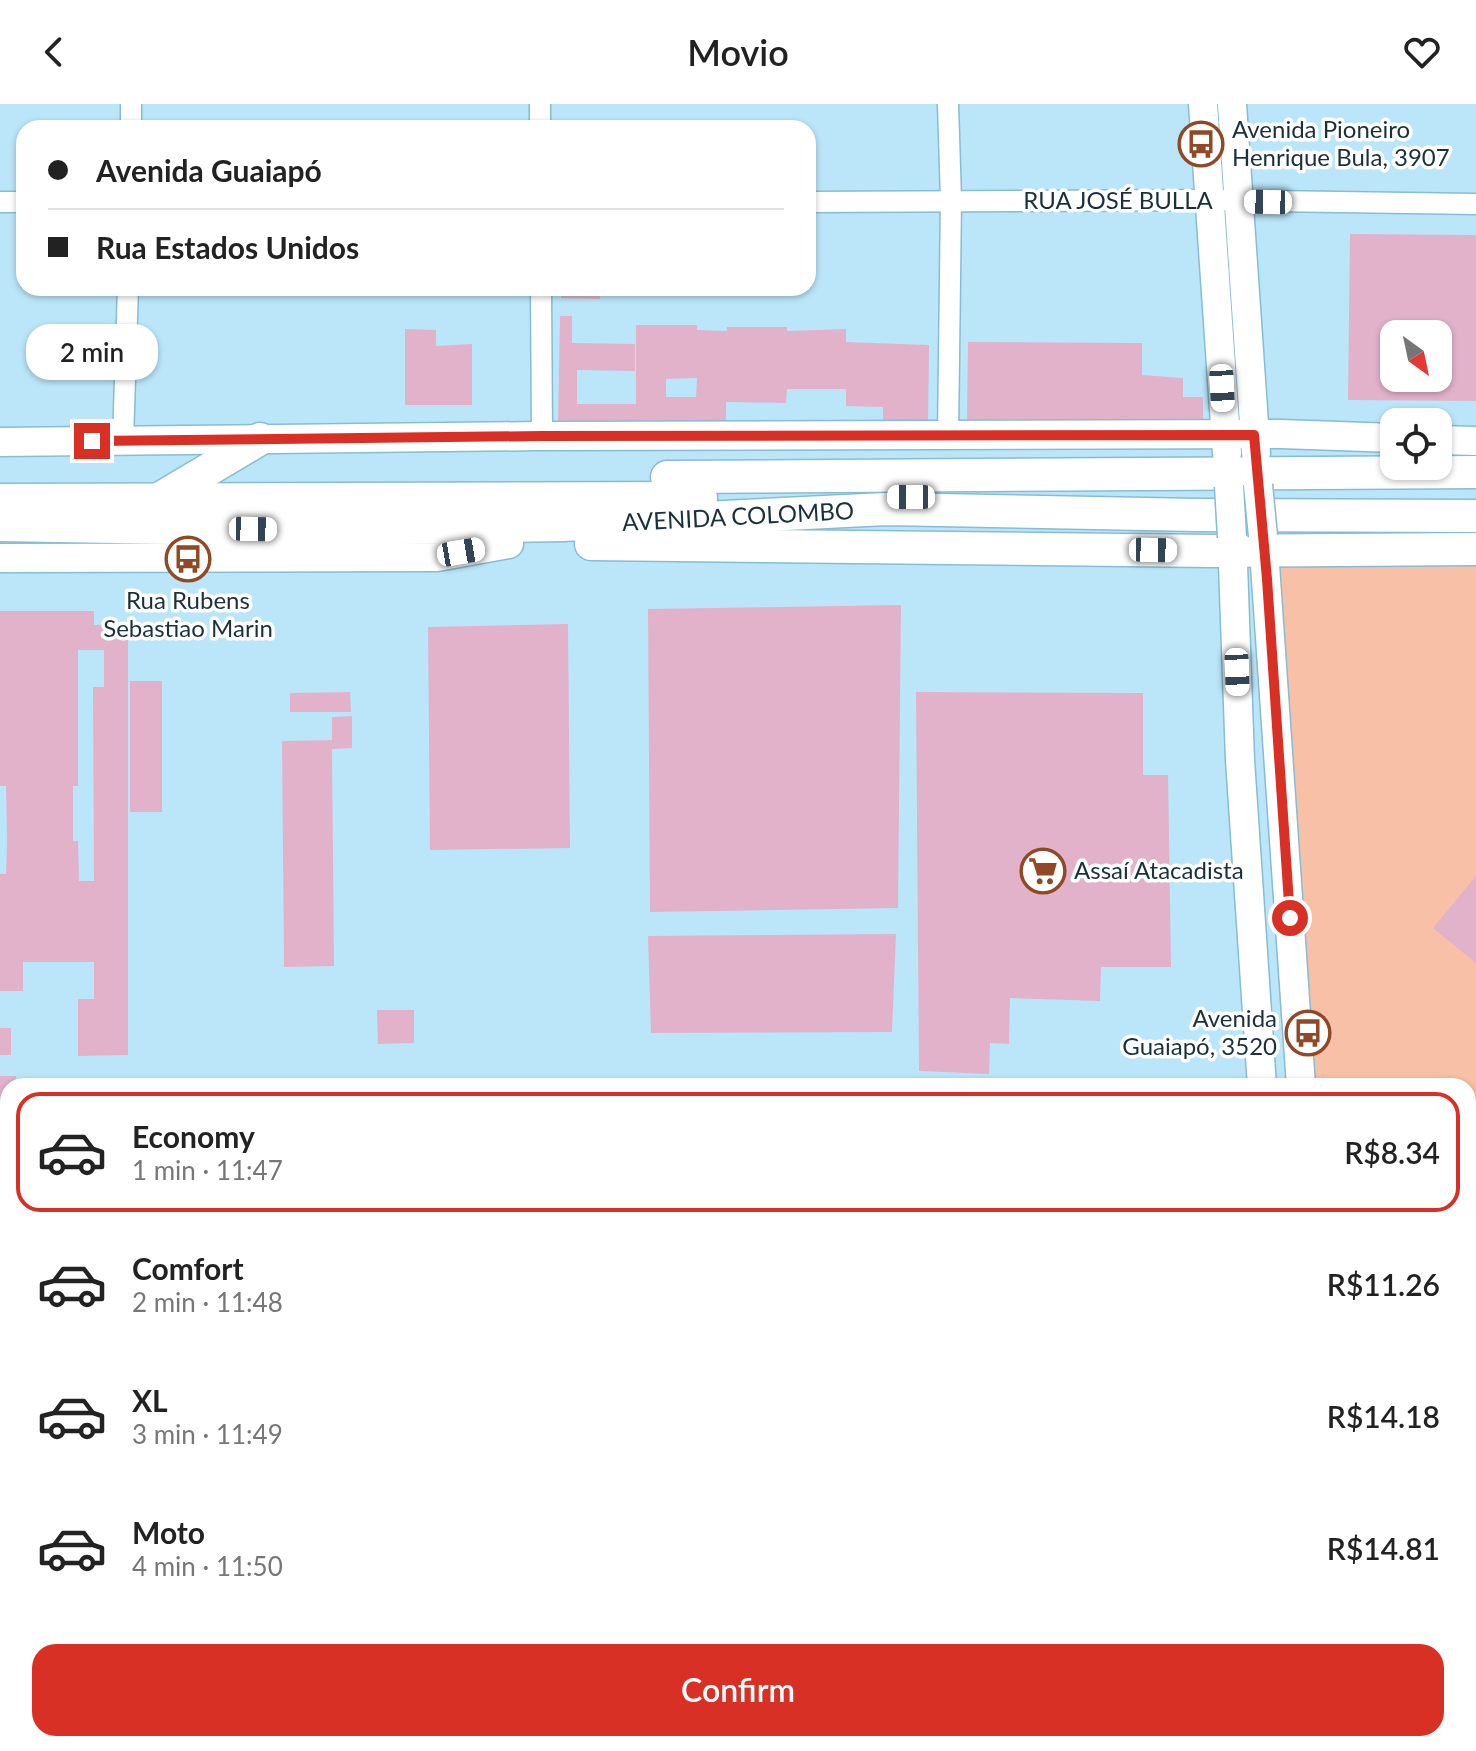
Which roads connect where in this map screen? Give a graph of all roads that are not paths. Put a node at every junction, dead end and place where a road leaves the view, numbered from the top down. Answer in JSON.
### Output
{"nodes":[{"id":1,"x":948,"y":104,"type":"edge"},
{"id":2,"x":1203,"y":104,"type":"edge"},
{"id":3,"x":1232,"y":104,"type":"edge"},
{"id":4,"x":951,"y":200,"type":"junction"},
{"id":5,"x":1211,"y":200,"type":"junction"},
{"id":6,"x":1239,"y":201,"type":"junction"},
{"id":7,"x":816,"y":202,"type":"edge"},
{"id":8,"x":1476,"y":204,"type":"edge"},
{"id":9,"x":128,"y":296,"type":"edge"},
{"id":10,"x":541,"y":296,"type":"edge"},
{"id":11,"x":1225,"y":435,"type":"junction"},
{"id":12,"x":1254,"y":435,"type":"junction"},
{"id":13,"x":542,"y":436,"type":"junction"},
{"id":14,"x":948,"y":436,"type":"junction"},
{"id":15,"x":1380,"y":438,"type":"edge"},
{"id":16,"x":260,"y":439,"type":"junction"},
{"id":17,"x":123,"y":440,"type":"junction"},
{"id":18,"x":1452,"y":440,"type":"edge"},
{"id":19,"x":1476,"y":441,"type":"edge"},
{"id":20,"x":0,"y":442,"type":"edge"},
{"id":21,"x":1476,"y":472,"type":"edge"},
{"id":22,"x":1243,"y":479,"type":"junction"},
{"id":23,"x":1476,"y":495,"type":"edge"},
{"id":24,"x":0,"y":500,"type":"edge"},
{"id":25,"x":156,"y":501,"type":"junction"},
{"id":26,"x":286,"y":514,"type":"junction"},
{"id":27,"x":1476,"y":516,"type":"edge"},
{"id":28,"x":0,"y":525,"type":"edge"},
{"id":29,"x":1264,"y":543,"type":"junction"},
{"id":30,"x":509,"y":544,"type":"junction"},
{"id":31,"x":1233,"y":544,"type":"junction"},
{"id":32,"x":1476,"y":549,"type":"edge"},
{"id":33,"x":0,"y":558,"type":"edge"},
{"id":34,"x":1250,"y":918,"type":"junction"},
{"id":35,"x":1290,"y":918,"type":"junction"},
{"id":36,"x":1261,"y":1078,"type":"edge"},
{"id":37,"x":1300,"y":1078,"type":"edge"}],
"edges":[{"from":1,"to":4,"type":"street"},
{"from":2,"to":5,"type":"main road"},
{"from":3,"to":6,"type":"main road"},
{"from":4,"to":5,"type":"street","name":"RUA JOSÉ BULLA"},
{"from":4,"to":7,"type":"street","name":"RUA JOSÉ BULLA"},
{"from":4,"to":14,"type":"street"},
{"from":5,"to":6,"type":"street","name":"RUA JOSÉ BULLA"},
{"from":5,"to":11,"type":"main road"},
{"from":6,"to":8,"type":"street","name":"RUA JOSÉ BULLA"},
{"from":6,"to":12,"type":"main road"},
{"from":9,"to":17,"type":"street"},
{"from":10,"to":13,"type":"street"},
{"from":11,"to":12,"type":"main road"},
{"from":11,"to":14,"type":"main road"},
{"from":11,"to":22,"type":"main road"},
{"from":12,"to":15,"type":"main road"},
{"from":12,"to":22,"type":"main road"},
{"from":13,"to":14,"type":"main road"},
{"from":13,"to":16,"type":"main road"},
{"from":16,"to":17,"type":"main road"},
{"from":16,"to":25,"type":"main road"},
{"from":17,"to":20,"type":"main road"},
{"from":18,"to":19,"type":"main road"},
{"from":21,"to":22,"type":"main road"},
{"from":22,"to":26,"type":"main road"},
{"from":22,"to":29,"type":"main road","bridge":true},
{"from":22,"to":31,"type":"main road","bridge":true},
{"from":23,"to":26,"type":"main road","name":"AVENIDA COLOMBO"},
{"from":24,"to":25,"type":"main road","name":"AVENIDA COLOMBO"},
{"from":25,"to":26,"type":"main road","name":"AVENIDA COLOMBO"},
{"from":26,"to":27,"type":"main road","name":"AVENIDA COLOMBO"},
{"from":26,"to":28,"type":"main road","name":"AVENIDA COLOMBO"},
{"from":26,"to":30,"type":"main road"},
{"from":29,"to":31,"type":"main road"},
{"from":29,"to":32,"type":"main road"},
{"from":29,"to":35,"type":"main road"},
{"from":30,"to":31,"type":"main road"},
{"from":30,"to":33,"type":"main road"},
{"from":31,"to":34,"type":"main road"},
{"from":34,"to":35,"type":"main road"},
{"from":34,"to":36,"type":"main road"},
{"from":35,"to":37,"type":"main road"}]}
